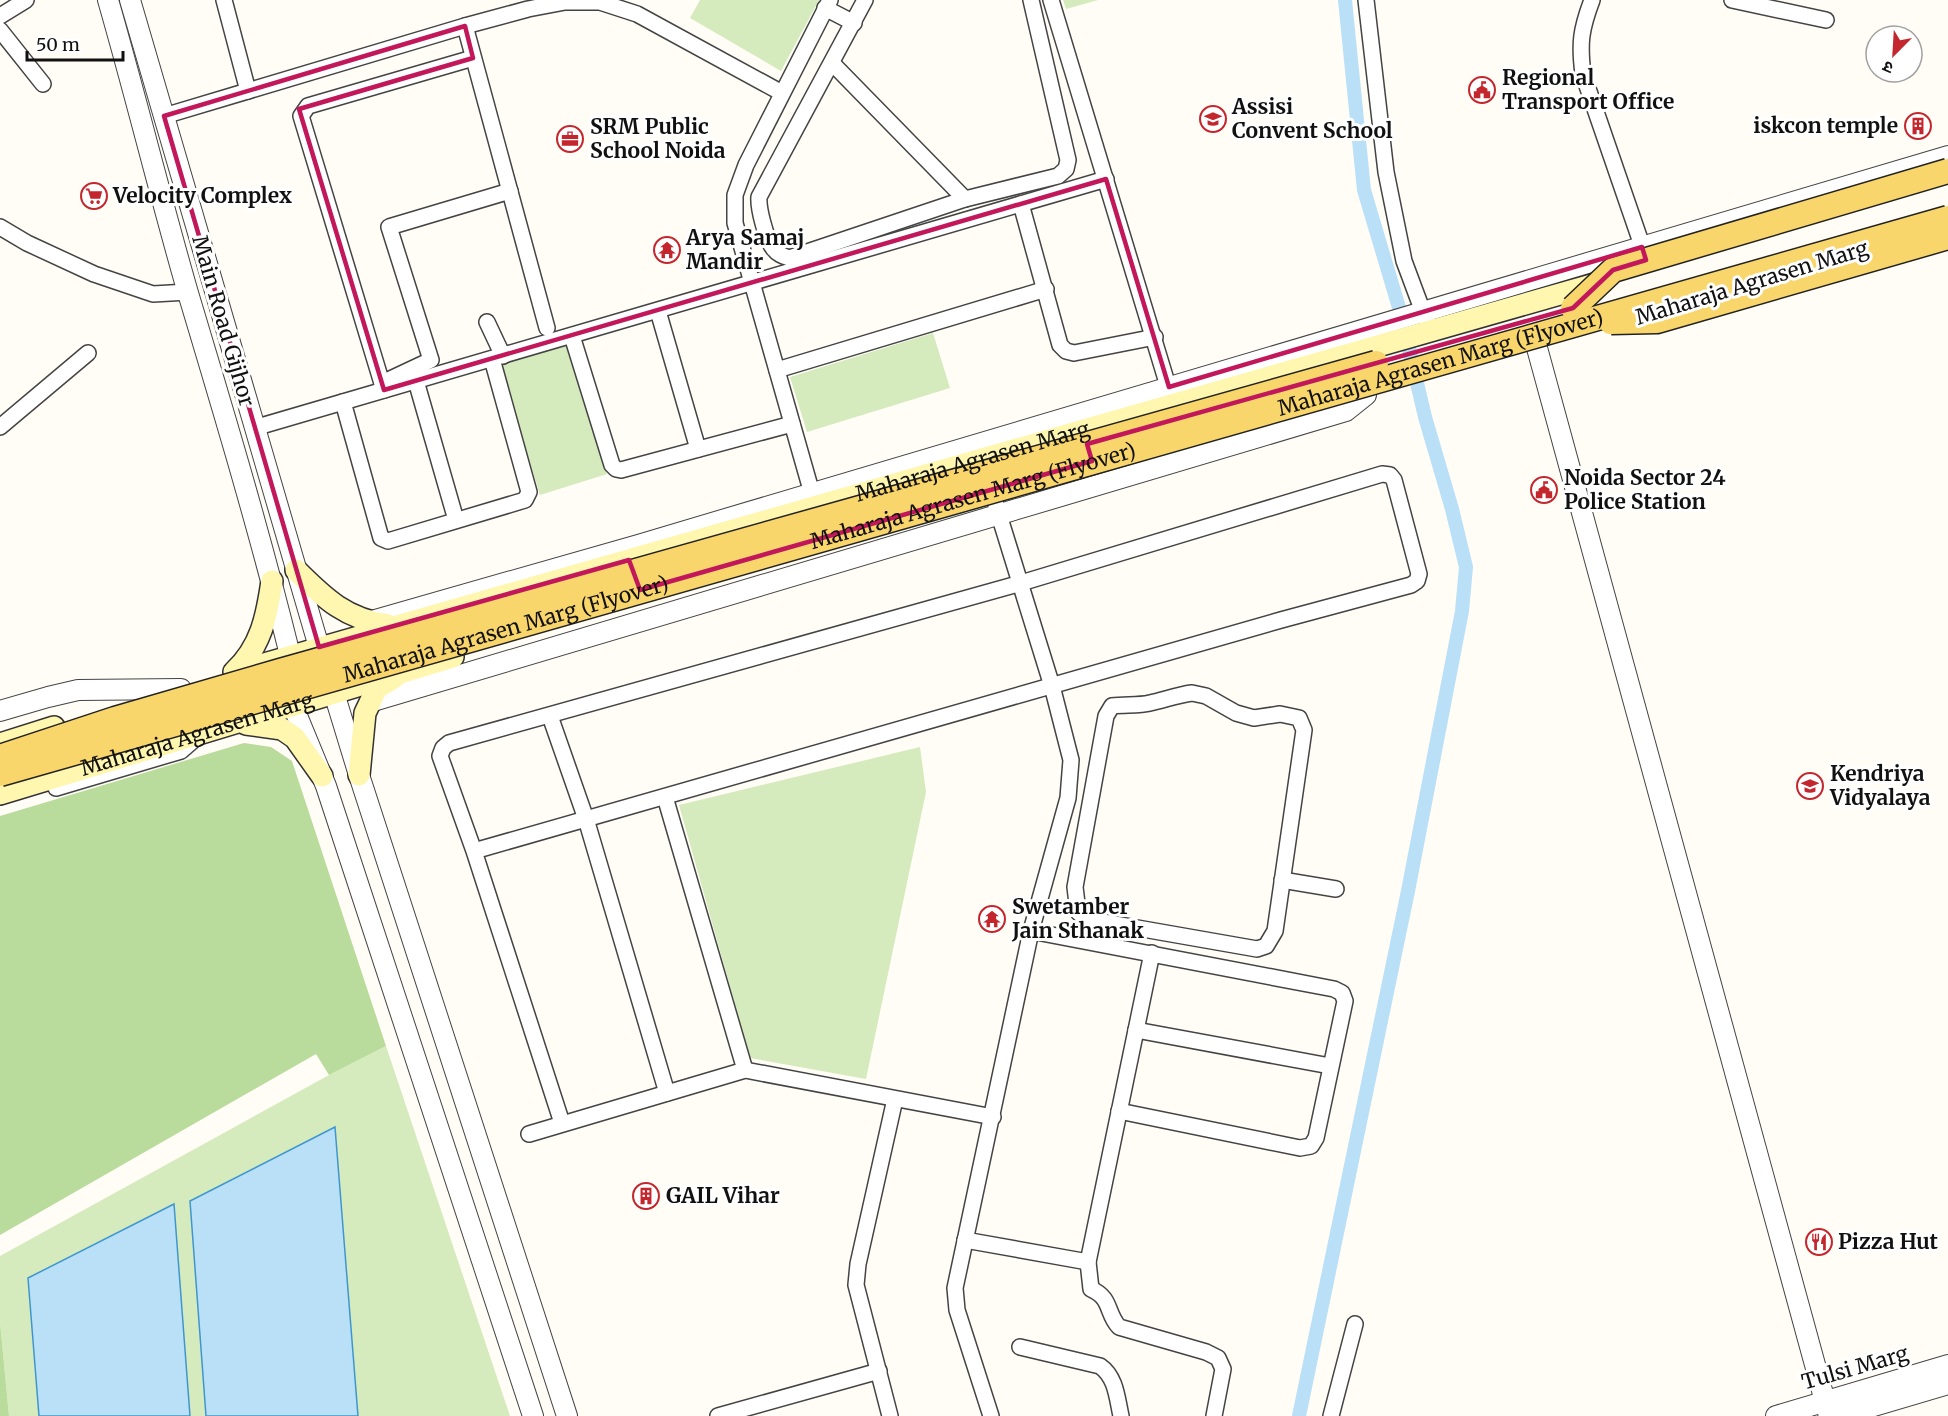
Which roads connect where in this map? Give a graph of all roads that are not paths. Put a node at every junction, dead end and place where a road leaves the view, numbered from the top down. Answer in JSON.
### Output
{"nodes":[{"id":1,"x":26,"y":0,"type":"edge"},
{"id":2,"x":108,"y":0,"type":"edge"},
{"id":3,"x":130,"y":0,"type":"edge"},
{"id":4,"x":224,"y":0,"type":"edge"},
{"id":5,"x":865,"y":0,"type":"edge"},
{"id":6,"x":1030,"y":0,"type":"edge"},
{"id":7,"x":1051,"y":0,"type":"edge"},
{"id":8,"x":1366,"y":0,"type":"edge"},
{"id":9,"x":1592,"y":0,"type":"edge"},
{"id":10,"x":1732,"y":0,"type":"edge"},
{"id":11,"x":565,"y":1,"type":"edge"},
{"id":12,"x":527,"y":4,"type":"edge"},
{"id":13,"x":828,"y":4,"type":"edge"},
{"id":14,"x":0,"y":16,"type":"edge"},
{"id":15,"x":1826,"y":20,"type":"dead end"},
{"id":16,"x":854,"y":23,"type":"junction"},
{"id":17,"x":465,"y":26,"type":"junction"},
{"id":18,"x":0,"y":30,"type":"edge"},
{"id":19,"x":473,"y":58,"type":"junction"},
{"id":20,"x":832,"y":63,"type":"junction"},
{"id":21,"x":43,"y":84,"type":"dead end"},
{"id":22,"x":248,"y":91,"type":"junction"},
{"id":23,"x":782,"y":93,"type":"junction"},
{"id":24,"x":164,"y":116,"type":"junction"},
{"id":25,"x":1948,"y":156,"type":"edge"},
{"id":26,"x":1948,"y":171,"type":"edge"},
{"id":27,"x":1106,"y":179,"type":"junction"},
{"id":28,"x":1948,"y":183,"type":"edge"},
{"id":29,"x":510,"y":191,"type":"junction"},
{"id":30,"x":965,"y":199,"type":"junction"},
{"id":31,"x":1948,"y":203,"type":"edge"},
{"id":32,"x":1021,"y":204,"type":"junction"},
{"id":33,"x":1948,"y":218,"type":"edge"},
{"id":34,"x":1948,"y":224,"type":"edge"},
{"id":35,"x":0,"y":227,"type":"edge"},
{"id":36,"x":1948,"y":237,"type":"edge"},
{"id":37,"x":1642,"y":247,"type":"junction"},
{"id":38,"x":1649,"y":268,"type":"junction"},
{"id":39,"x":752,"y":284,"type":"junction"},
{"id":40,"x":1046,"y":290,"type":"junction"},
{"id":41,"x":188,"y":292,"type":"junction"},
{"id":42,"x":658,"y":311,"type":"junction"},
{"id":43,"x":1576,"y":315,"type":"junction"},
{"id":44,"x":486,"y":322,"type":"dead end"},
{"id":45,"x":1427,"y":325,"type":"junction"},
{"id":46,"x":547,"y":328,"type":"dead end"},
{"id":47,"x":572,"y":336,"type":"junction"},
{"id":48,"x":1155,"y":337,"type":"junction"},
{"id":49,"x":1537,"y":348,"type":"junction"},
{"id":50,"x":88,"y":353,"type":"dead end"},
{"id":51,"x":497,"y":358,"type":"junction"},
{"id":52,"x":777,"y":370,"type":"junction"},
{"id":53,"x":416,"y":381,"type":"junction"},
{"id":54,"x":383,"y":387,"type":"junction"},
{"id":55,"x":1171,"y":396,"type":"junction"},
{"id":56,"x":1366,"y":396,"type":"junction"},
{"id":57,"x":344,"y":402,"type":"junction"},
{"id":58,"x":792,"y":424,"type":"junction"},
{"id":59,"x":0,"y":427,"type":"edge"},
{"id":60,"x":254,"y":428,"type":"junction"},
{"id":61,"x":1083,"y":430,"type":"junction"},
{"id":62,"x":698,"y":449,"type":"junction"},
{"id":63,"x":1096,"y":473,"type":"junction"},
{"id":64,"x":814,"y":500,"type":"junction"},
{"id":65,"x":997,"y":508,"type":"junction"},
{"id":66,"x":456,"y":520,"type":"junction"},
{"id":67,"x":629,"y":560,"type":"junction"},
{"id":68,"x":296,"y":570,"type":"junction"},
{"id":69,"x":272,"y":581,"type":"junction"},
{"id":70,"x":1021,"y":583,"type":"junction"},
{"id":71,"x":644,"y":602,"type":"junction"},
{"id":72,"x":368,"y":622,"type":"junction"},
{"id":73,"x":394,"y":626,"type":"junction"},
{"id":74,"x":319,"y":647,"type":"junction"},
{"id":75,"x":290,"y":655,"type":"junction"},
{"id":76,"x":405,"y":671,"type":"junction"},
{"id":77,"x":234,"y":672,"type":"junction"},
{"id":78,"x":1052,"y":686,"type":"junction"},
{"id":79,"x":181,"y":689,"type":"junction"},
{"id":80,"x":334,"y":693,"type":"junction"},
{"id":81,"x":370,"y":702,"type":"junction"},
{"id":82,"x":293,"y":706,"type":"junction"},
{"id":83,"x":0,"y":711,"type":"edge"},
{"id":84,"x":550,"y":716,"type":"junction"},
{"id":85,"x":233,"y":723,"type":"junction"},
{"id":86,"x":203,"y":732,"type":"junction"},
{"id":87,"x":0,"y":744,"type":"edge"},
{"id":88,"x":0,"y":757,"type":"edge"},
{"id":89,"x":0,"y":774,"type":"edge"},
{"id":90,"x":359,"y":775,"type":"junction"},
{"id":91,"x":322,"y":776,"type":"junction"},
{"id":92,"x":0,"y":794,"type":"edge"},
{"id":93,"x":665,"y":796,"type":"junction"},
{"id":94,"x":1068,"y":796,"type":"junction"},
{"id":95,"x":1092,"y":799,"type":"junction"},
{"id":96,"x":0,"y":805,"type":"edge"},
{"id":97,"x":586,"y":819,"type":"junction"},
{"id":98,"x":474,"y":851,"type":"junction"},
{"id":99,"x":1282,"y":880,"type":"junction"},
{"id":100,"x":1336,"y":889,"type":"dead end"},
{"id":101,"x":1031,"y":931,"type":"junction"},
{"id":102,"x":1152,"y":953,"type":"junction"},
{"id":103,"x":1136,"y":1030,"type":"junction"},
{"id":104,"x":1330,"y":1066,"type":"junction"},
{"id":105,"x":745,"y":1070,"type":"junction"},
{"id":106,"x":667,"y":1093,"type":"junction"},
{"id":107,"x":895,"y":1099,"type":"junction"},
{"id":108,"x":1119,"y":1112,"type":"junction"},
{"id":109,"x":993,"y":1117,"type":"junction"},
{"id":110,"x":562,"y":1123,"type":"junction"},
{"id":111,"x":529,"y":1134,"type":"dead end"},
{"id":112,"x":965,"y":1240,"type":"junction"},
{"id":113,"x":1088,"y":1262,"type":"junction"},
{"id":114,"x":1356,"y":1324,"type":"dead end"},
{"id":115,"x":1020,"y":1347,"type":"dead end"},
{"id":116,"x":1948,"y":1365,"type":"edge"},
{"id":117,"x":879,"y":1371,"type":"junction"},
{"id":118,"x":1948,"y":1384,"type":"edge"},
{"id":119,"x":1827,"y":1409,"type":"edge"},
{"id":120,"x":1862,"y":1413,"type":"edge"},
{"id":121,"x":533,"y":1416,"type":"edge"},
{"id":122,"x":567,"y":1416,"type":"edge"},
{"id":123,"x":718,"y":1416,"type":"edge"},
{"id":124,"x":890,"y":1416,"type":"edge"},
{"id":125,"x":991,"y":1416,"type":"edge"},
{"id":126,"x":1121,"y":1416,"type":"edge"},
{"id":127,"x":1214,"y":1416,"type":"edge"},
{"id":128,"x":1331,"y":1416,"type":"edge"},
{"id":129,"x":1776,"y":1416,"type":"edge"},
{"id":130,"x":1840,"y":1416,"type":"edge"}],
"edges":[{"from":1,"to":14,"type":"street"},
{"from":2,"to":41,"type":"street","name":"Main Road Gijhor"},
{"from":3,"to":24,"type":"street","name":"Main Road Gijhor"},
{"from":4,"to":22,"type":"street"},
{"from":5,"to":16,"type":"street"},
{"from":6,"to":30,"type":"street"},
{"from":7,"to":27,"type":"street"},
{"from":8,"to":45,"type":"street"},
{"from":9,"to":37,"type":"street"},
{"from":10,"to":15,"type":"street"},
{"from":11,"to":12,"type":"street"},
{"from":11,"to":23,"type":"street"},
{"from":12,"to":17,"type":"street"},
{"from":13,"to":16,"type":"street"},
{"from":13,"to":23,"type":"street"},
{"from":16,"to":20,"type":"street"},
{"from":17,"to":19,"type":"street"},
{"from":17,"to":22,"type":"street"},
{"from":18,"to":21,"type":"street"},
{"from":19,"to":29,"type":"street"},
{"from":19,"to":54,"type":"street"},
{"from":20,"to":30,"type":"street"},
{"from":20,"to":30,"type":"street"},
{"from":22,"to":24,"type":"street"},
{"from":23,"to":39,"type":"street"},
{"from":24,"to":60,"type":"street","name":"Main Road Gijhor"},
{"from":25,"to":37,"type":"street"},
{"from":26,"to":43,"type":"main road","bridge":true},
{"from":27,"to":32,"type":"street"},
{"from":27,"to":48,"type":"street"},
{"from":28,"to":38,"type":"main road","name":"Maharaja Agrasen Marg"},
{"from":29,"to":46,"type":"street"},
{"from":29,"to":54,"type":"street"},
{"from":31,"to":43,"type":"main road","name":"Maharaja Agrasen Marg (Flyover)"},
{"from":32,"to":39,"type":"street"},
{"from":32,"to":40,"type":"street"},
{"from":33,"to":43,"type":"main road","name":"Maharaja Agrasen Marg (Flyover)","bridge":true},
{"from":34,"to":49,"type":"main road","name":"Maharaja Agrasen Marg"},
{"from":35,"to":41,"type":"street"},
{"from":36,"to":43,"type":"main road","bridge":true},
{"from":37,"to":38,"type":"street"},
{"from":37,"to":45,"type":"street"},
{"from":38,"to":45,"type":"main road","name":"Maharaja Agrasen Marg"},
{"from":39,"to":42,"type":"street"},
{"from":39,"to":52,"type":"street"},
{"from":40,"to":48,"type":"street"},
{"from":40,"to":52,"type":"street"},
{"from":41,"to":69,"type":"street","name":"Main Road Gijhor"},
{"from":42,"to":47,"type":"street"},
{"from":42,"to":62,"type":"street"},
{"from":43,"to":88,"type":"main road","name":"Maharaja Agrasen Marg (Flyover)","bridge":true},
{"from":43,"to":89,"type":"main road","name":"Maharaja Agrasen Marg (Flyover)","bridge":true},
{"from":44,"to":51,"type":"street"},
{"from":45,"to":55,"type":"street"},
{"from":45,"to":55,"type":"main road","name":"Maharaja Agrasen Marg"},
{"from":47,"to":51,"type":"street"},
{"from":47,"to":62,"type":"street"},
{"from":48,"to":55,"type":"street"},
{"from":49,"to":56,"type":"main road","name":"Maharaja Agrasen Marg"},
{"from":49,"to":119,"type":"street"},
{"from":50,"to":59,"type":"street"},
{"from":51,"to":53,"type":"street"},
{"from":51,"to":66,"type":"street"},
{"from":52,"to":58,"type":"street"},
{"from":53,"to":54,"type":"street"},
{"from":53,"to":66,"type":"street"},
{"from":54,"to":57,"type":"street"},
{"from":55,"to":61,"type":"main road","name":"Maharaja Agrasen Marg"},
{"from":55,"to":64,"type":"street"},
{"from":56,"to":63,"type":"main road","name":"Maharaja Agrasen Marg"},
{"from":56,"to":65,"type":"street"},
{"from":57,"to":60,"type":"street"},
{"from":57,"to":66,"type":"street"},
{"from":58,"to":62,"type":"street"},
{"from":58,"to":64,"type":"street"},
{"from":60,"to":68,"type":"street","name":"Main Road Gijhor"},
{"from":61,"to":63,"type":"main road"},
{"from":61,"to":64,"type":"main road","name":"Maharaja Agrasen Marg"},
{"from":63,"to":65,"type":"main road","name":"Maharaja Agrasen Marg"},
{"from":64,"to":67,"type":"main road","name":"Maharaja Agrasen Marg"},
{"from":64,"to":72,"type":"street"},
{"from":65,"to":70,"type":"street"},
{"from":65,"to":71,"type":"main road","name":"Maharaja Agrasen Marg"},
{"from":65,"to":81,"type":"street"},
{"from":67,"to":71,"type":"main road"},
{"from":67,"to":73,"type":"main road","name":"Maharaja Agrasen Marg"},
{"from":68,"to":72,"type":"main road"},
{"from":68,"to":74,"type":"street","name":"Main Road Gijhor"},
{"from":69,"to":75,"type":"street","name":"Main Road Gijhor"},
{"from":69,"to":77,"type":"main road"},
{"from":70,"to":78,"type":"street"},
{"from":70,"to":78,"type":"street"},
{"from":70,"to":84,"type":"street"},
{"from":71,"to":76,"type":"main road","name":"Maharaja Agrasen Marg"},
{"from":72,"to":73,"type":"main road"},
{"from":73,"to":74,"type":"main road","name":"Maharaja Agrasen Marg"},
{"from":74,"to":75,"type":"main road","name":"Maharaja Agrasen Marg"},
{"from":75,"to":77,"type":"main road","name":"Maharaja Agrasen Marg"},
{"from":76,"to":80,"type":"main road","name":"Maharaja Agrasen Marg"},
{"from":76,"to":81,"type":"main road"},
{"from":77,"to":79,"type":"main road","name":"Maharaja Agrasen Marg"},
{"from":78,"to":93,"type":"street"},
{"from":78,"to":94,"type":"street"},
{"from":79,"to":83,"type":"street"},
{"from":79,"to":87,"type":"main road","name":"Maharaja Agrasen Marg"},
{"from":80,"to":82,"type":"main road","name":"Maharaja Agrasen Marg"},
{"from":80,"to":90,"type":"street"},
{"from":81,"to":90,"type":"main road"},
{"from":82,"to":85,"type":"main road","name":"Maharaja Agrasen Marg"},
{"from":82,"to":91,"type":"street"},
{"from":84,"to":97,"type":"street"},
{"from":84,"to":98,"type":"street"},
{"from":85,"to":86,"type":"main road","name":"Maharaja Agrasen Marg"},
{"from":85,"to":91,"type":"main road"},
{"from":86,"to":92,"type":"main road","name":"Maharaja Agrasen Marg"},
{"from":86,"to":96,"type":"street"},
{"from":90,"to":122,"type":"street"},
{"from":91,"to":121,"type":"street"},
{"from":93,"to":97,"type":"street"},
{"from":93,"to":105,"type":"street"},
{"from":94,"to":95,"type":"street"},
{"from":94,"to":101,"type":"street"},
{"from":95,"to":99,"type":"street"},
{"from":95,"to":99,"type":"street"},
{"from":97,"to":98,"type":"street"},
{"from":97,"to":106,"type":"street"},
{"from":98,"to":110,"type":"street"},
{"from":99,"to":100,"type":"street"},
{"from":101,"to":102,"type":"street"},
{"from":101,"to":109,"type":"street"},
{"from":102,"to":103,"type":"street"},
{"from":102,"to":104,"type":"street"},
{"from":103,"to":104,"type":"street"},
{"from":103,"to":108,"type":"street"},
{"from":104,"to":108,"type":"street"},
{"from":105,"to":106,"type":"street"},
{"from":105,"to":107,"type":"street"},
{"from":106,"to":110,"type":"street"},
{"from":107,"to":109,"type":"street"},
{"from":107,"to":117,"type":"street"},
{"from":108,"to":113,"type":"street"},
{"from":109,"to":112,"type":"street"},
{"from":110,"to":111,"type":"street"},
{"from":112,"to":113,"type":"street"},
{"from":112,"to":125,"type":"street"},
{"from":113,"to":127,"type":"street"},
{"from":114,"to":128,"type":"street"},
{"from":115,"to":126,"type":"street"},
{"from":116,"to":119,"type":"street","name":"Tulsi Marg"},
{"from":117,"to":123,"type":"street"},
{"from":117,"to":124,"type":"street"},
{"from":118,"to":120,"type":"street","name":"Tulsi Marg"},
{"from":119,"to":129,"type":"street","name":"Tulsi Marg"},
{"from":120,"to":130,"type":"street","name":"Tulsi Marg"}]}
